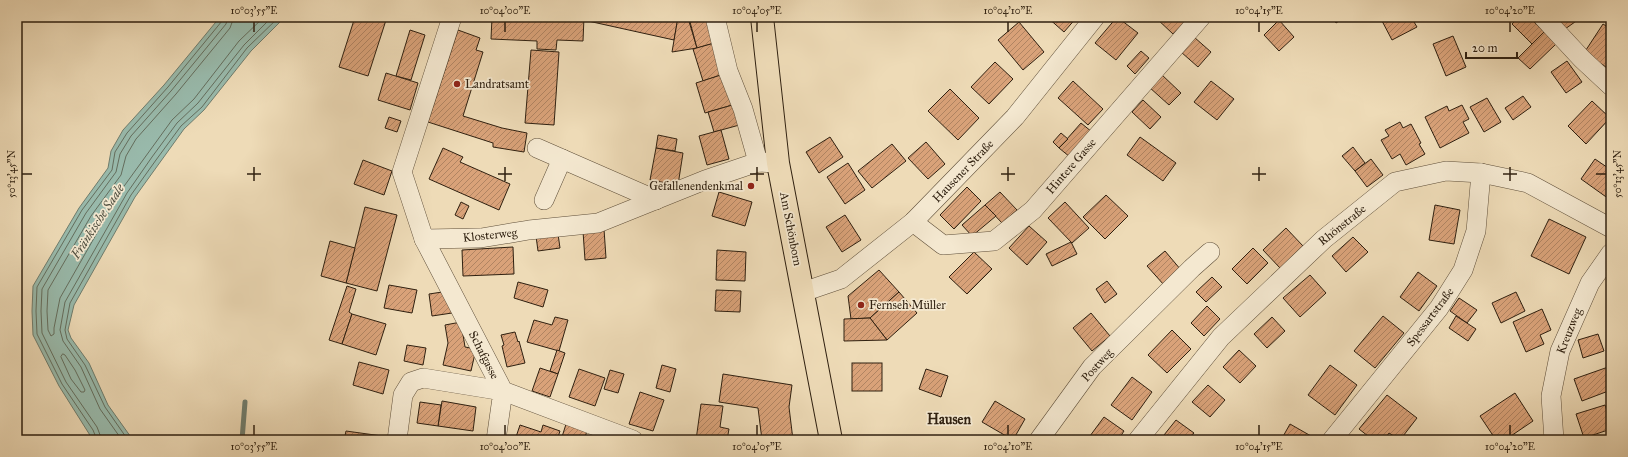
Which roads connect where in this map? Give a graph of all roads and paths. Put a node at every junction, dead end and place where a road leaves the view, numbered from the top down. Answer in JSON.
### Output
{"nodes":[{"id":1,"x":452,"y":17,"type":"edge"},
{"id":2,"x":715,"y":17,"type":"edge"},
{"id":3,"x":762,"y":17,"type":"edge"},
{"id":4,"x":1096,"y":17,"type":"edge"},
{"id":5,"x":1201,"y":17,"type":"edge"},
{"id":6,"x":1543,"y":17,"type":"edge"},
{"id":7,"x":1611,"y":86,"type":"edge"},
{"id":8,"x":537,"y":148,"type":"dead end"},
{"id":9,"x":562,"y":158,"type":"junction"},
{"id":10,"x":768,"y":162,"type":"junction"},
{"id":11,"x":1481,"y":173,"type":"junction"},
{"id":12,"x":544,"y":200,"type":"dead end"},
{"id":13,"x":656,"y":200,"type":"junction"},
{"id":14,"x":913,"y":222,"type":"junction"},
{"id":15,"x":1611,"y":228,"type":"edge"},
{"id":16,"x":424,"y":239,"type":"junction"},
{"id":17,"x":1210,"y":252,"type":"dead end"},
{"id":18,"x":1611,"y":253,"type":"edge"},
{"id":19,"x":803,"y":292,"type":"junction"},
{"id":20,"x":502,"y":391,"type":"junction"},
{"id":21,"x":397,"y":440,"type":"edge"},
{"id":22,"x":496,"y":440,"type":"edge"},
{"id":23,"x":633,"y":440,"type":"edge"},
{"id":24,"x":831,"y":440,"type":"edge"},
{"id":25,"x":1039,"y":440,"type":"edge"},
{"id":26,"x":1138,"y":440,"type":"edge"},
{"id":27,"x":1332,"y":440,"type":"edge"},
{"id":28,"x":1554,"y":440,"type":"edge"}],
"edges":[{"from":1,"to":16,"type":"street"},
{"from":2,"to":10,"type":"street"},
{"from":3,"to":10,"type":"main road","name":"Am Schönborn"},
{"from":4,"to":14,"type":"street","name":"Hausener Straße"},
{"from":5,"to":14,"type":"street","name":"Hintere Gasse"},
{"from":6,"to":7,"type":"street"},
{"from":8,"to":9,"type":"street"},
{"from":9,"to":12,"type":"street"},
{"from":9,"to":13,"type":"street"},
{"from":10,"to":13,"type":"street","name":"Klosterweg"},
{"from":10,"to":19,"type":"main road","name":"Am Schönborn"},
{"from":11,"to":15,"type":"street","name":"Rhönstraße"},
{"from":11,"to":26,"type":"street","name":"Rhönstraße"},
{"from":11,"to":27,"type":"street","name":"Spessartstraße"},
{"from":13,"to":16,"type":"street","name":"Klosterweg"},
{"from":14,"to":19,"type":"street","name":"Hausener Straße"},
{"from":16,"to":20,"type":"street","name":"Schafgasse"},
{"from":17,"to":25,"type":"street","name":"Postweg"},
{"from":18,"to":28,"type":"street","name":"Kreuzweg"},
{"from":19,"to":24,"type":"main road","name":"Am Schönborn"},
{"from":20,"to":21,"type":"street"},
{"from":20,"to":22,"type":"street"},
{"from":20,"to":23,"type":"street","name":"Schafgasse"}]}
